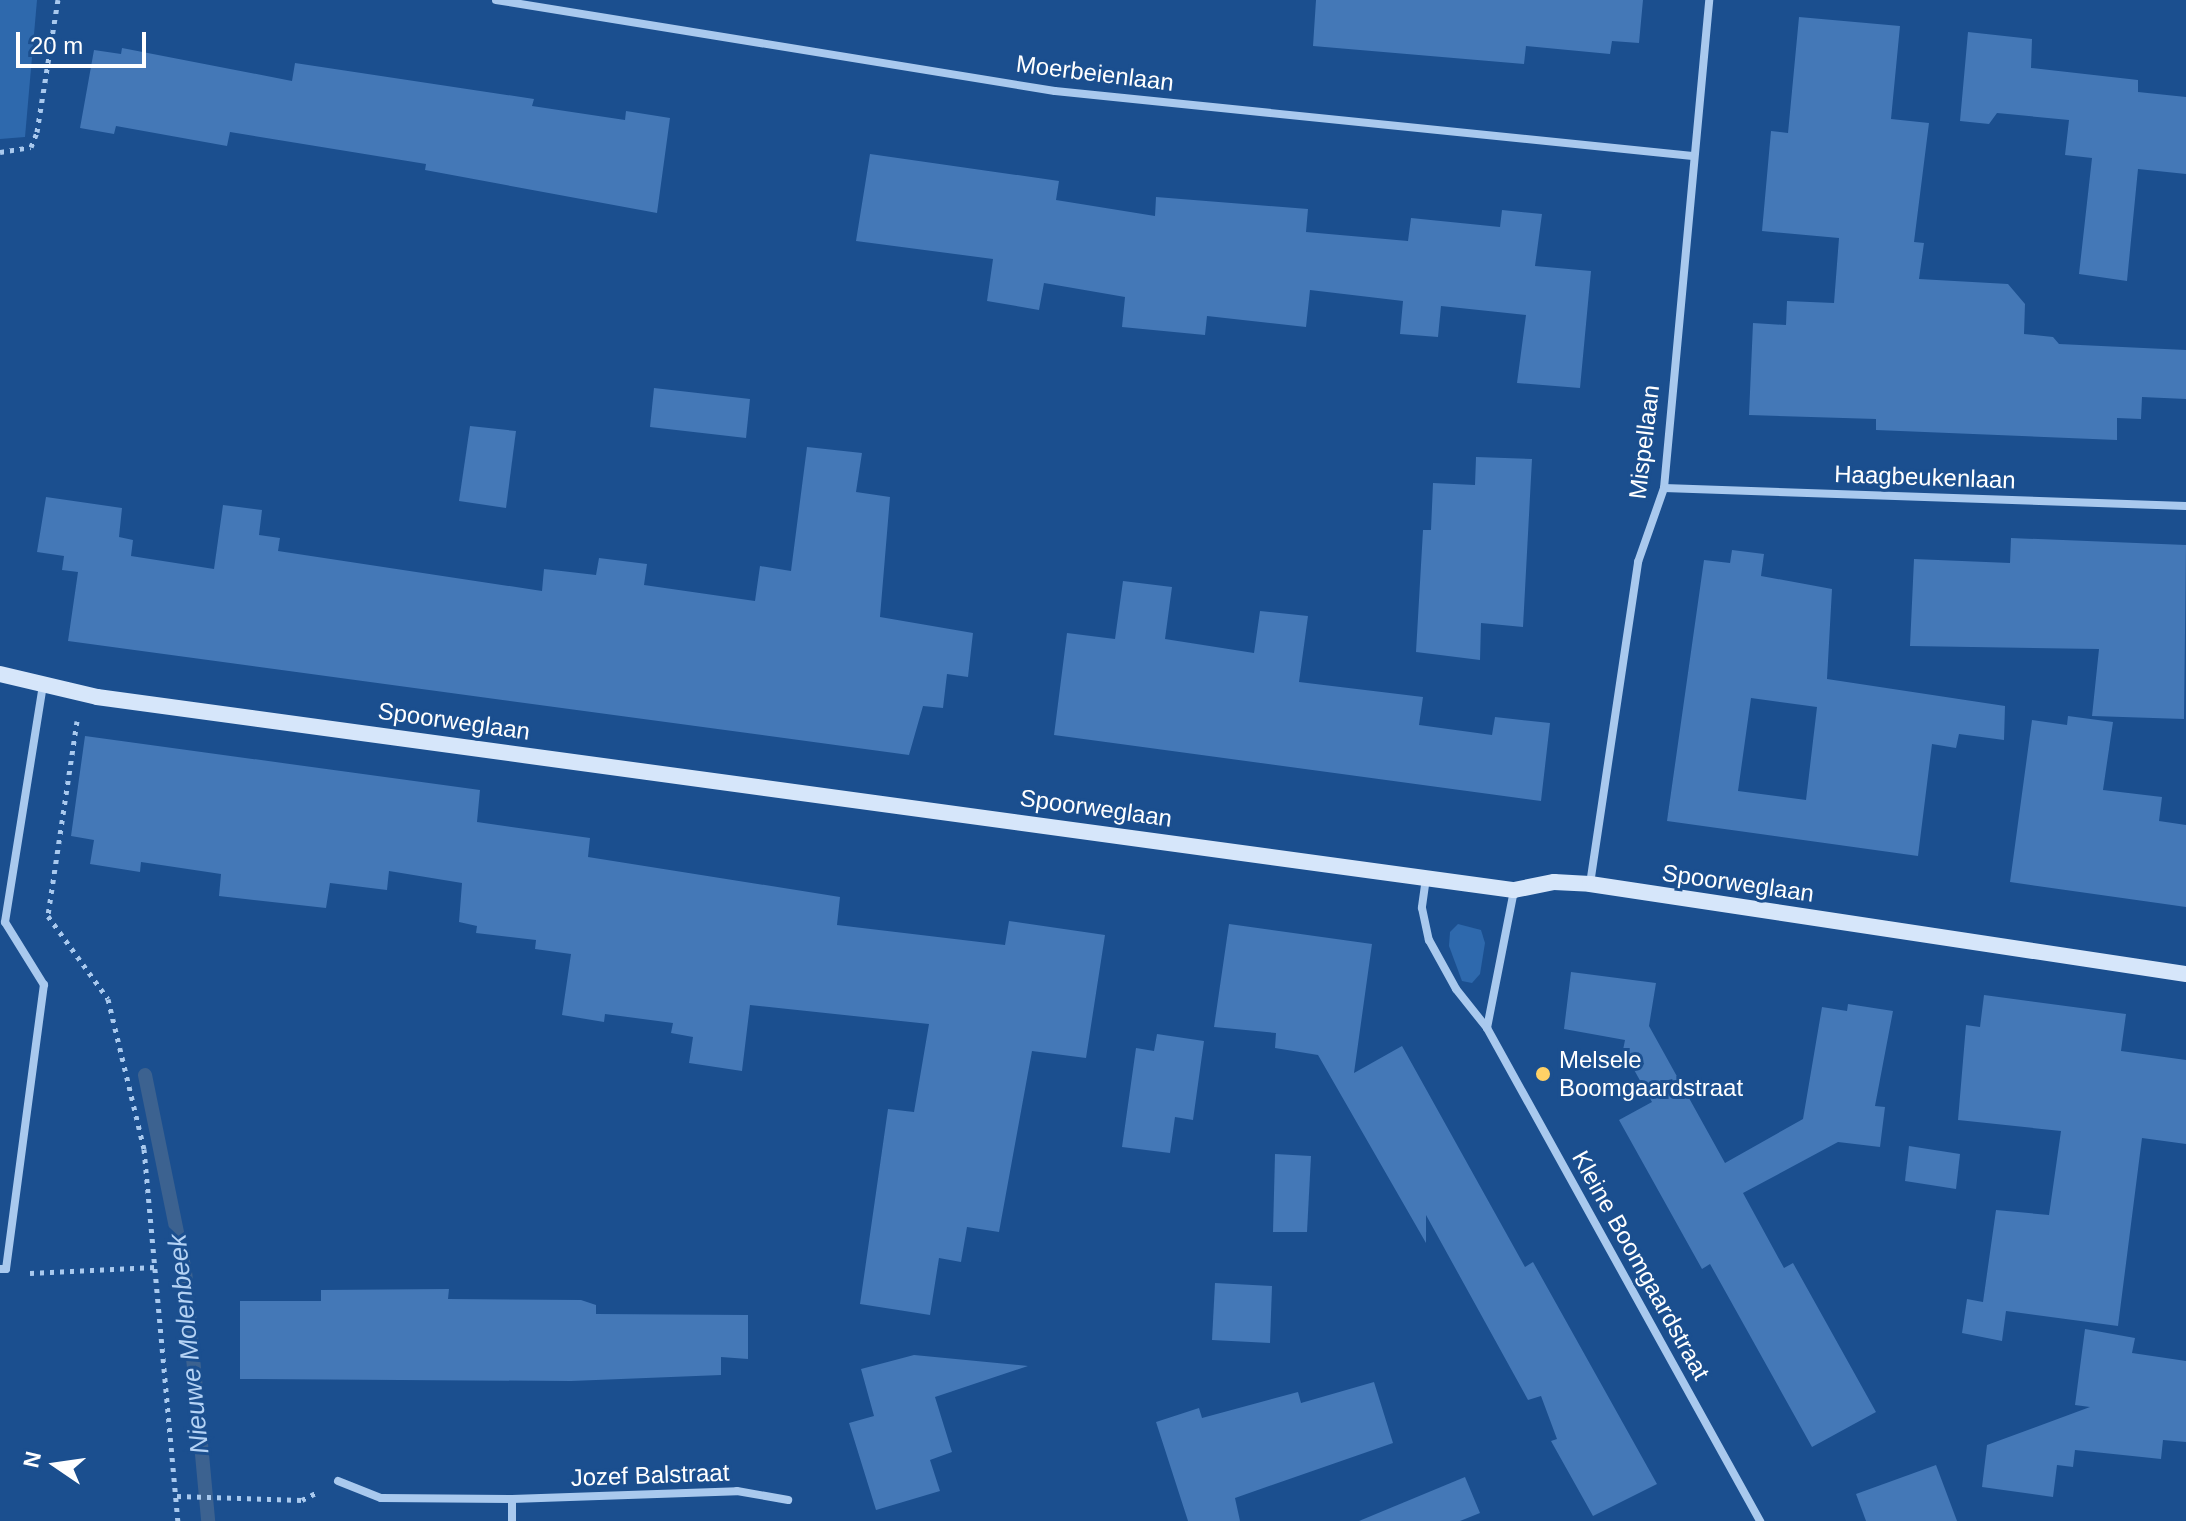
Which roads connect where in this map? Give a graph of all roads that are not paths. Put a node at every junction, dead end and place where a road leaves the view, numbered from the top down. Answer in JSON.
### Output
{"nodes":[{"id":1,"x":496,"y":0,"type":"edge"},
{"id":2,"x":1709,"y":0,"type":"edge"},
{"id":3,"x":1693,"y":156,"type":"junction"},
{"id":4,"x":1664,"y":488,"type":"junction"},
{"id":5,"x":2186,"y":506,"type":"edge"},
{"id":6,"x":0,"y":674,"type":"edge"},
{"id":7,"x":43,"y":685,"type":"junction"},
{"id":8,"x":1426,"y":878,"type":"junction"},
{"id":9,"x":1590,"y":884,"type":"junction"},
{"id":10,"x":1514,"y":890,"type":"junction"},
{"id":11,"x":2186,"y":974,"type":"edge"},
{"id":12,"x":1487,"y":1028,"type":"junction"},
{"id":13,"x":3,"y":1269,"type":"edge"},
{"id":14,"x":338,"y":1481,"type":"road end"},
{"id":15,"x":512,"y":1499,"type":"junction"},
{"id":16,"x":788,"y":1500,"type":"dead end"},
{"id":17,"x":512,"y":1521,"type":"edge"},
{"id":18,"x":1760,"y":1521,"type":"edge"}],
"edges":[{"from":1,"to":3,"type":"street","name":"Moerbeienlaan"},
{"from":2,"to":3,"type":"street","name":"Mispellaan"},
{"from":3,"to":4,"type":"street","name":"Mispellaan"},
{"from":4,"to":5,"type":"street","name":"Haagbeukenlaan"},
{"from":4,"to":9,"type":"street","name":"Mispellaan"},
{"from":6,"to":7,"type":"street","name":"Spoorweglaan"},
{"from":7,"to":8,"type":"street","name":"Spoorweglaan"},
{"from":7,"to":13,"type":"street"},
{"from":8,"to":10,"type":"street","name":"Spoorweglaan"},
{"from":8,"to":12,"type":"street","name":"Kleine Boomgaardstraat"},
{"from":9,"to":10,"type":"street","name":"Spoorweglaan"},
{"from":9,"to":11,"type":"street","name":"Spoorweglaan"},
{"from":10,"to":12,"type":"street"},
{"from":12,"to":18,"type":"street","name":"Kleine Boomgaardstraat"},
{"from":14,"to":15,"type":"street","name":"Jozef Balstraat"},
{"from":15,"to":16,"type":"street","name":"Jozef Balstraat"},
{"from":15,"to":17,"type":"street"}]}
